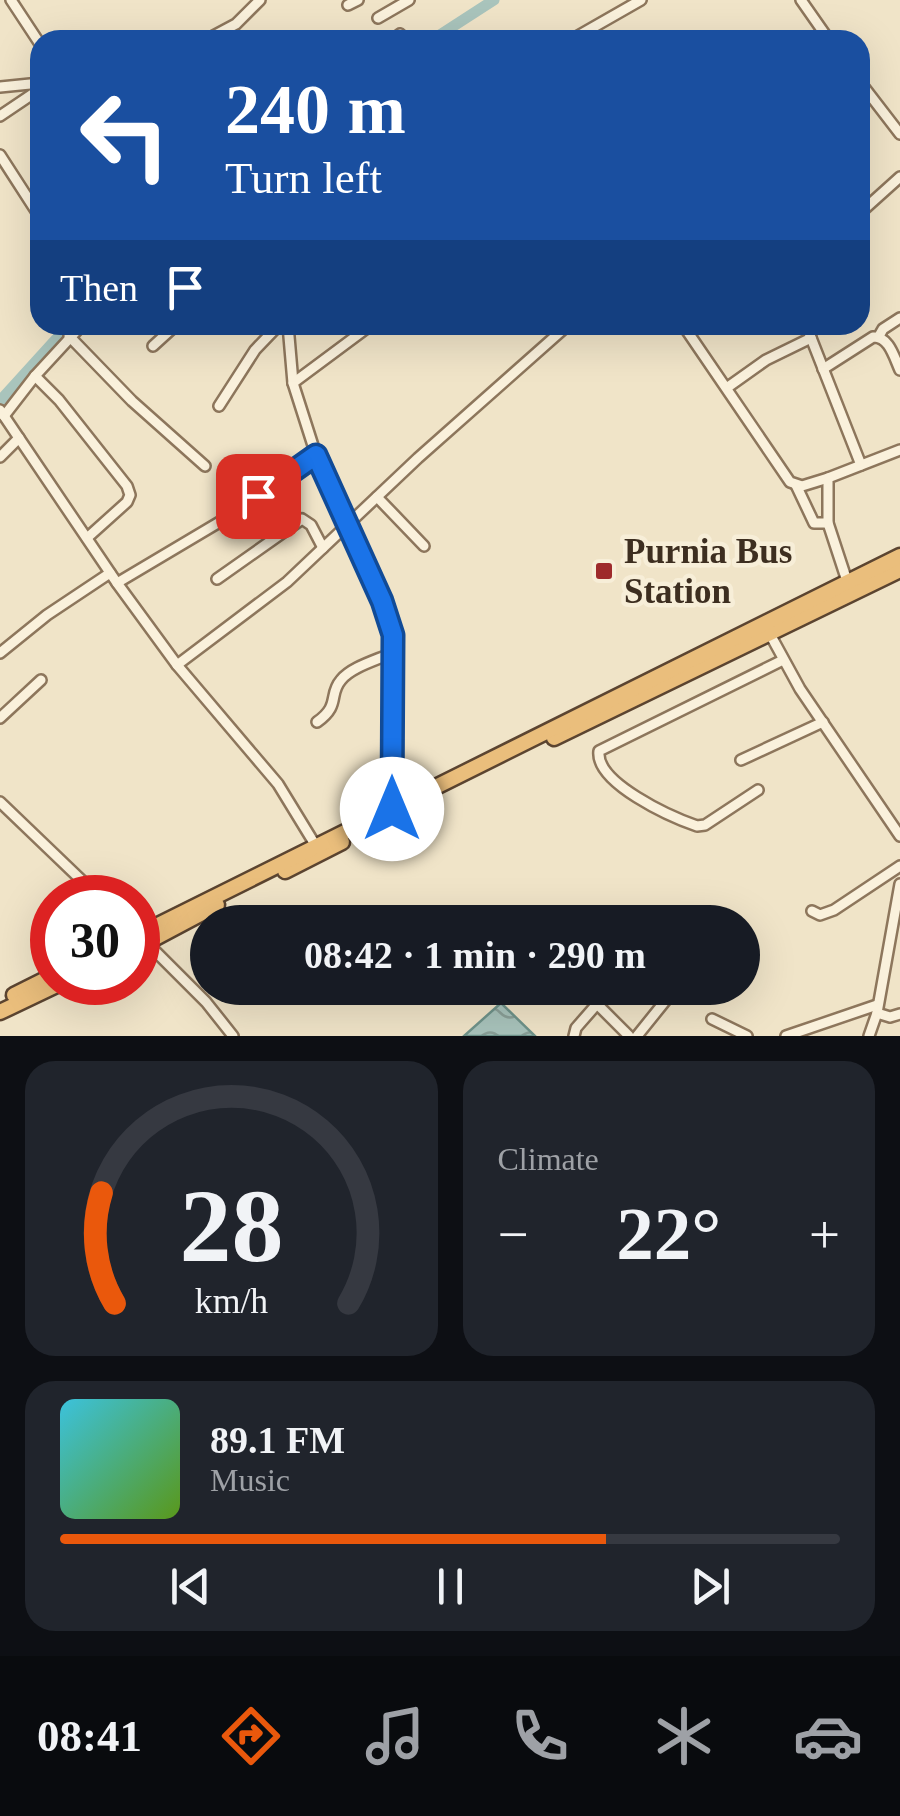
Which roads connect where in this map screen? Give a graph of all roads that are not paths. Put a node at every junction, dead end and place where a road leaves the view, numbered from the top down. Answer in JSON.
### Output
{"nodes":[{"id":1,"x":12,"y":0,"type":"edge"},
{"id":2,"x":260,"y":0,"type":"edge"},
{"id":3,"x":409,"y":0,"type":"edge"},
{"id":4,"x":641,"y":0,"type":"edge"},
{"id":5,"x":801,"y":0,"type":"edge"},
{"id":6,"x":378,"y":18,"type":"dead end"},
{"id":7,"x":31,"y":30,"type":"edge"},
{"id":8,"x":225,"y":30,"type":"edge"},
{"id":9,"x":600,"y":30,"type":"edge"},
{"id":10,"x":823,"y":30,"type":"edge"},
{"id":11,"x":30,"y":86,"type":"edge"},
{"id":12,"x":0,"y":87,"type":"edge"},
{"id":13,"x":30,"y":94,"type":"edge"},
{"id":14,"x":870,"y":95,"type":"edge"},
{"id":15,"x":0,"y":116,"type":"edge"},
{"id":16,"x":900,"y":134,"type":"edge"},
{"id":17,"x":0,"y":155,"type":"edge"},
{"id":18,"x":900,"y":177,"type":"edge"},
{"id":19,"x":30,"y":202,"type":"edge"},
{"id":20,"x":870,"y":204,"type":"edge"},
{"id":21,"x":900,"y":318,"type":"edge"},
{"id":22,"x":165,"y":335,"type":"edge"},
{"id":23,"x":270,"y":335,"type":"edge"},
{"id":24,"x":289,"y":335,"type":"edge"},
{"id":25,"x":358,"y":335,"type":"edge"},
{"id":26,"x":557,"y":335,"type":"edge"},
{"id":27,"x":690,"y":335,"type":"edge"},
{"id":28,"x":810,"y":335,"type":"edge"},
{"id":29,"x":70,"y":336,"type":"joint"},
{"id":30,"x":879,"y":336,"type":"junction"},
{"id":31,"x":811,"y":338,"type":"junction"},
{"id":32,"x":152,"y":346,"type":"dead end"},
{"id":33,"x":823,"y":369,"type":"junction"},
{"id":34,"x":900,"y":370,"type":"edge"},
{"id":35,"x":35,"y":376,"type":"junction"},
{"id":36,"x":293,"y":383,"type":"junction"},
{"id":37,"x":728,"y":387,"type":"junction"},
{"id":38,"x":220,"y":406,"type":"dead end"},
{"id":39,"x":2,"y":412,"type":"edge"},
{"id":40,"x":19,"y":438,"type":"junction"},
{"id":41,"x":900,"y":450,"type":"edge"},
{"id":42,"x":316,"y":455,"type":"junction"},
{"id":43,"x":0,"y":457,"type":"edge"},
{"id":44,"x":861,"y":465,"type":"junction"},
{"id":45,"x":205,"y":466,"type":"dead end"},
{"id":46,"x":828,"y":478,"type":"junction"},
{"id":47,"x":796,"y":486,"type":"junction"},
{"id":48,"x":378,"y":497,"type":"junction"},
{"id":49,"x":828,"y":524,"type":"junction"},
{"id":50,"x":347,"y":525,"type":"junction"},
{"id":51,"x":87,"y":538,"type":"junction"},
{"id":52,"x":424,"y":546,"type":"dead end"},
{"id":53,"x":323,"y":548,"type":"junction"},
{"id":54,"x":900,"y":556,"type":"edge"},
{"id":55,"x":900,"y":570,"type":"edge"},
{"id":56,"x":110,"y":573,"type":"junction"},
{"id":57,"x":217,"y":579,"type":"dead end"},
{"id":58,"x":117,"y":583,"type":"junction"},
{"id":59,"x":849,"y":589,"type":"junction"},
{"id":60,"x":771,"y":636,"type":"junction"},
{"id":61,"x":0,"y":653,"type":"edge"},
{"id":62,"x":392,"y":653,"type":"junction"},
{"id":63,"x":782,"y":660,"type":"junction"},
{"id":64,"x":176,"y":665,"type":"junction"},
{"id":65,"x":41,"y":680,"type":"dead end"},
{"id":66,"x":0,"y":718,"type":"edge"},
{"id":67,"x":317,"y":722,"type":"dead end"},
{"id":68,"x":823,"y":722,"type":"junction"},
{"id":69,"x":742,"y":760,"type":"dead end"},
{"id":70,"x":758,"y":790,"type":"dead end"},
{"id":71,"x":0,"y":802,"type":"edge"},
{"id":72,"x":392,"y":813,"type":"junction"},
{"id":73,"x":900,"y":836,"type":"edge"},
{"id":74,"x":317,"y":849,"type":"junction"},
{"id":75,"x":900,"y":866,"type":"edge"},
{"id":76,"x":76,"y":875,"type":"edge"},
{"id":77,"x":900,"y":884,"type":"edge"},
{"id":78,"x":812,"y":910,"type":"dead end"},
{"id":79,"x":160,"y":928,"type":"edge"},
{"id":80,"x":160,"y":957,"type":"edge"},
{"id":81,"x":30,"y":987,"type":"edge"},
{"id":82,"x":30,"y":998,"type":"edge"},
{"id":83,"x":0,"y":1002,"type":"edge"},
{"id":84,"x":596,"y":1005,"type":"edge"},
{"id":85,"x":598,"y":1005,"type":"edge"},
{"id":86,"x":662,"y":1005,"type":"edge"},
{"id":87,"x":877,"y":1009,"type":"junction"},
{"id":88,"x":0,"y":1012,"type":"edge"},
{"id":89,"x":900,"y":1014,"type":"edge"},
{"id":90,"x":712,"y":1020,"type":"dead end"},
{"id":91,"x":233,"y":1036,"type":"edge"},
{"id":92,"x":574,"y":1036,"type":"edge"},
{"id":93,"x":629,"y":1036,"type":"edge"},
{"id":94,"x":637,"y":1036,"type":"edge"},
{"id":95,"x":747,"y":1036,"type":"edge"},
{"id":96,"x":786,"y":1036,"type":"edge"},
{"id":97,"x":869,"y":1036,"type":"edge"}],
"edges":[{"from":1,"to":7,"type":"street"},
{"from":2,"to":8,"type":"street"},
{"from":3,"to":6,"type":"street"},
{"from":4,"to":9,"type":"street"},
{"from":5,"to":10,"type":"street"},
{"from":11,"to":12,"type":"street"},
{"from":13,"to":15,"type":"street"},
{"from":14,"to":16,"type":"street"},
{"from":17,"to":19,"type":"street"},
{"from":18,"to":20,"type":"street"},
{"from":21,"to":30,"type":"street"},
{"from":22,"to":32,"type":"street"},
{"from":23,"to":38,"type":"street"},
{"from":24,"to":36,"type":"street"},
{"from":25,"to":36,"type":"street"},
{"from":26,"to":48,"type":"street"},
{"from":27,"to":37,"type":"street"},
{"from":28,"to":31,"type":"street"},
{"from":29,"to":35,"type":"street"},
{"from":29,"to":45,"type":"street"},
{"from":30,"to":33,"type":"street"},
{"from":30,"to":34,"type":"street"},
{"from":31,"to":33,"type":"street"},
{"from":31,"to":37,"type":"street"},
{"from":33,"to":44,"type":"street"},
{"from":35,"to":39,"type":"street"},
{"from":35,"to":51,"type":"street"},
{"from":36,"to":42,"type":"street"},
{"from":37,"to":47,"type":"street"},
{"from":39,"to":40,"type":"street"},
{"from":40,"to":43,"type":"street"},
{"from":40,"to":51,"type":"street"},
{"from":41,"to":44,"type":"street"},
{"from":42,"to":50,"type":"street"},
{"from":42,"to":58,"type":"street"},
{"from":44,"to":46,"type":"street"},
{"from":46,"to":47,"type":"street"},
{"from":46,"to":49,"type":"street"},
{"from":47,"to":49,"type":"street"},
{"from":48,"to":50,"type":"street"},
{"from":48,"to":52,"type":"street"},
{"from":49,"to":59,"type":"street"},
{"from":50,"to":53,"type":"street"},
{"from":50,"to":62,"type":"street"},
{"from":51,"to":56,"type":"street"},
{"from":53,"to":57,"type":"street"},
{"from":53,"to":64,"type":"street"},
{"from":54,"to":59,"type":"highway"},
{"from":55,"to":59,"type":"highway"},
{"from":56,"to":58,"type":"street"},
{"from":56,"to":61,"type":"street"},
{"from":58,"to":64,"type":"street"},
{"from":59,"to":60,"type":"highway"},
{"from":59,"to":72,"type":"highway"},
{"from":60,"to":63,"type":"street"},
{"from":60,"to":72,"type":"highway"},
{"from":62,"to":67,"type":"street"},
{"from":62,"to":72,"type":"street"},
{"from":63,"to":68,"type":"street"},
{"from":63,"to":70,"type":"street"},
{"from":64,"to":74,"type":"street"},
{"from":65,"to":66,"type":"street"},
{"from":68,"to":69,"type":"street"},
{"from":68,"to":73,"type":"street"},
{"from":71,"to":76,"type":"street"},
{"from":72,"to":74,"type":"highway"},
{"from":74,"to":79,"type":"highway"},
{"from":75,"to":78,"type":"street"},
{"from":77,"to":87,"type":"street"},
{"from":80,"to":91,"type":"street"},
{"from":81,"to":83,"type":"highway"},
{"from":82,"to":88,"type":"highway"},
{"from":84,"to":92,"type":"street"},
{"from":85,"to":93,"type":"street"},
{"from":86,"to":94,"type":"street"},
{"from":87,"to":89,"type":"street"},
{"from":87,"to":96,"type":"street"},
{"from":87,"to":97,"type":"street"},
{"from":90,"to":95,"type":"street"}]}
